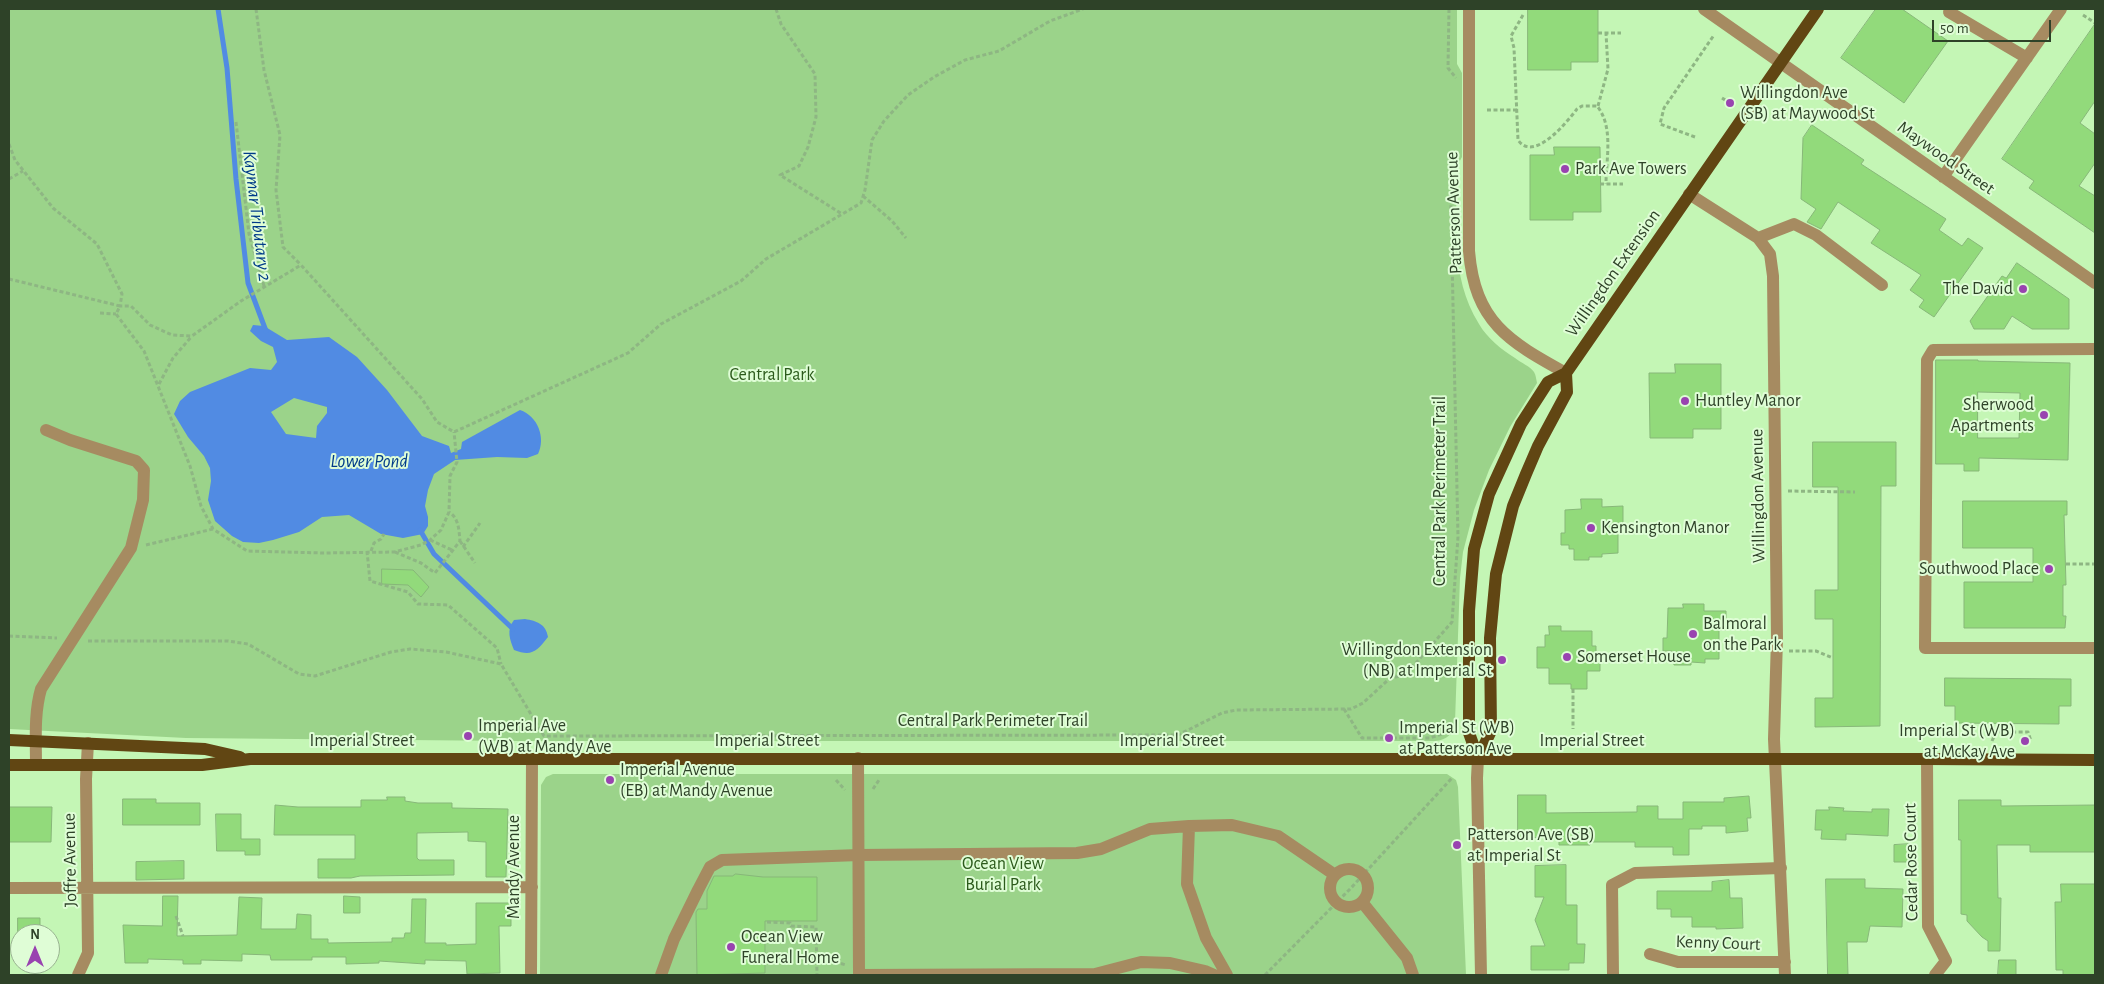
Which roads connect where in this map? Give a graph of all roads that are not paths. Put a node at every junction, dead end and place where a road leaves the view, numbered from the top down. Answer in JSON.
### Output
{"nodes":[{"id":1,"x":1469,"y":9,"type":"edge"},
{"id":2,"x":1704,"y":9,"type":"edge"},
{"id":3,"x":1818,"y":9,"type":"edge"},
{"id":4,"x":2060,"y":9,"type":"edge"},
{"id":5,"x":1949,"y":12,"type":"dead end"},
{"id":6,"x":2027,"y":58,"type":"junction"},
{"id":7,"x":1781,"y":61,"type":"junction"},
{"id":8,"x":1943,"y":178,"type":"junction"},
{"id":9,"x":1690,"y":194,"type":"junction"},
{"id":10,"x":1758,"y":238,"type":"junction"},
{"id":11,"x":2095,"y":283,"type":"edge"},
{"id":12,"x":1882,"y":285,"type":"dead end"},
{"id":13,"x":2095,"y":349,"type":"edge"},
{"id":14,"x":1566,"y":373,"type":"junction"},
{"id":15,"x":46,"y":430,"type":"dead end"},
{"id":16,"x":2095,"y":648,"type":"edge"},
{"id":17,"x":9,"y":740,"type":"edge"},
{"id":18,"x":36,"y":740,"type":"junction"},
{"id":19,"x":88,"y":743,"type":"junction"},
{"id":20,"x":858,"y":758,"type":"junction"},
{"id":21,"x":1478,"y":758,"type":"junction"},
{"id":22,"x":250,"y":759,"type":"junction"},
{"id":23,"x":532,"y":759,"type":"junction"},
{"id":24,"x":1927,"y":759,"type":"junction"},
{"id":25,"x":1775,"y":760,"type":"junction"},
{"id":26,"x":2095,"y":760,"type":"edge"},
{"id":27,"x":9,"y":765,"type":"edge"},
{"id":28,"x":36,"y":765,"type":"junction"},
{"id":29,"x":87,"y":765,"type":"junction"},
{"id":30,"x":1190,"y":826,"type":"junction"},
{"id":31,"x":858,"y":855,"type":"junction"},
{"id":32,"x":1781,"y":868,"type":"junction"},
{"id":33,"x":1334,"y":875,"type":"junction"},
{"id":34,"x":532,"y":887,"type":"junction"},
{"id":35,"x":9,"y":888,"type":"edge"},
{"id":36,"x":88,"y":888,"type":"junction"},
{"id":37,"x":1362,"y":902,"type":"junction"},
{"id":38,"x":1650,"y":954,"type":"dead end"},
{"id":39,"x":1785,"y":969,"type":"edge"},
{"id":40,"x":858,"y":973,"type":"edge"},
{"id":41,"x":1095,"y":974,"type":"edge"},
{"id":42,"x":78,"y":975,"type":"edge"},
{"id":43,"x":531,"y":975,"type":"edge"},
{"id":44,"x":661,"y":975,"type":"edge"},
{"id":45,"x":1214,"y":975,"type":"edge"},
{"id":46,"x":1227,"y":975,"type":"edge"},
{"id":47,"x":1413,"y":975,"type":"edge"},
{"id":48,"x":1481,"y":975,"type":"edge"},
{"id":49,"x":1613,"y":975,"type":"edge"},
{"id":50,"x":1935,"y":975,"type":"edge"}],
"edges":[{"from":1,"to":14,"type":"street","name":"Patterson Avenue"},
{"from":2,"to":7,"type":"street","name":"Maywood Street"},
{"from":3,"to":7,"type":"main road"},
{"from":4,"to":6,"type":"street"},
{"from":5,"to":6,"type":"street"},
{"from":6,"to":8,"type":"street"},
{"from":7,"to":8,"type":"street","name":"Maywood Street"},
{"from":7,"to":9,"type":"main road"},
{"from":8,"to":11,"type":"street","name":"Maywood Street"},
{"from":9,"to":10,"type":"street","name":"Willingdon Avenue"},
{"from":9,"to":14,"type":"main road","name":"Willingdon Extension"},
{"from":10,"to":12,"type":"street"},
{"from":10,"to":25,"type":"street","name":"Willingdon Avenue"},
{"from":13,"to":16,"type":"street"},
{"from":14,"to":21,"type":"main road"},
{"from":14,"to":21,"type":"main road","name":"Willingdon Extension"},
{"from":15,"to":18,"type":"street"},
{"from":17,"to":18,"type":"main road","name":"Imperial Street"},
{"from":18,"to":19,"type":"main road","name":"Imperial Street"},
{"from":18,"to":28,"type":"street"},
{"from":19,"to":22,"type":"main road","name":"Imperial Street"},
{"from":19,"to":29,"type":"street","name":"Joffre Avenue"},
{"from":20,"to":21,"type":"main road","name":"Imperial Street"},
{"from":20,"to":23,"type":"main road","name":"Imperial Street"},
{"from":20,"to":31,"type":"street"},
{"from":21,"to":25,"type":"main road","name":"Imperial Street"},
{"from":21,"to":48,"type":"street"},
{"from":22,"to":23,"type":"main road","name":"Imperial Street"},
{"from":22,"to":29,"type":"main road","name":"Imperial Street"},
{"from":23,"to":34,"type":"street","name":"Mandy Avenue"},
{"from":24,"to":25,"type":"main road","name":"Imperial Street"},
{"from":24,"to":26,"type":"main road","name":"Imperial Street"},
{"from":24,"to":50,"type":"street","name":"Cedar Rose Court"},
{"from":25,"to":32,"type":"street","name":"Willingdon Avenue"},
{"from":27,"to":28,"type":"main road","name":"Imperial Street"},
{"from":28,"to":29,"type":"main road","name":"Imperial Street"},
{"from":29,"to":36,"type":"street","name":"Joffre Avenue"},
{"from":30,"to":31,"type":"street"},
{"from":30,"to":33,"type":"street"},
{"from":30,"to":46,"type":"street"},
{"from":31,"to":40,"type":"street"},
{"from":31,"to":44,"type":"street"},
{"from":32,"to":39,"type":"street","name":"Willingdon Avenue"},
{"from":32,"to":49,"type":"street"},
{"from":33,"to":37,"type":"street"},
{"from":33,"to":37,"type":"street"},
{"from":34,"to":36,"type":"street"},
{"from":34,"to":43,"type":"street","name":"Mandy Avenue"},
{"from":35,"to":36,"type":"street"},
{"from":36,"to":42,"type":"street","name":"Joffre Avenue"},
{"from":37,"to":47,"type":"street"},
{"from":38,"to":39,"type":"street","name":"Kenny Court"},
{"from":40,"to":41,"type":"street"},
{"from":41,"to":45,"type":"street"}]}
